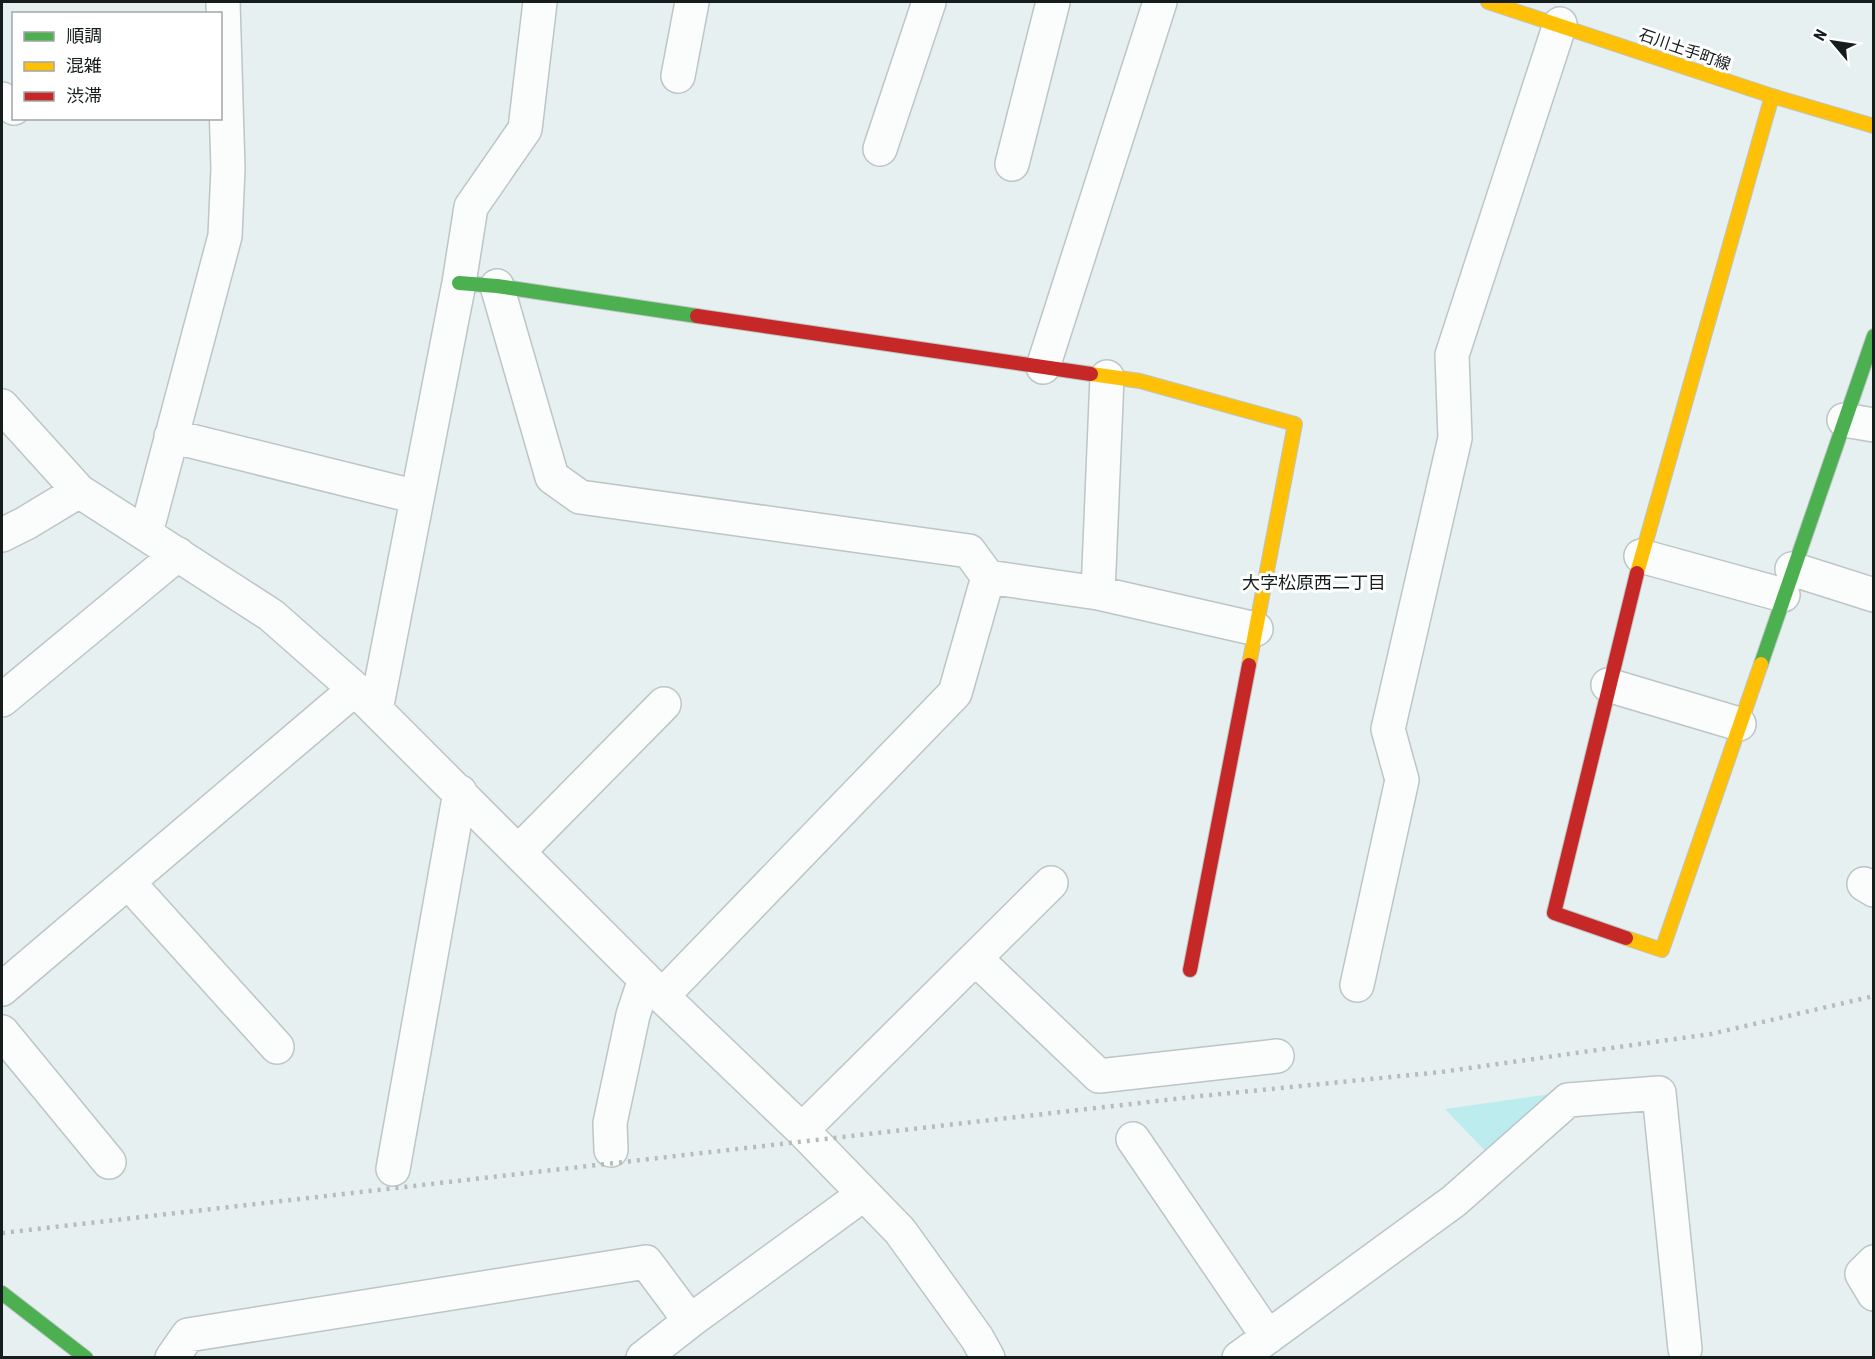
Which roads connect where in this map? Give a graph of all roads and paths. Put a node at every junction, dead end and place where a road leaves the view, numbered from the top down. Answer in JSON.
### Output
{"nodes":[{"id":1,"x":223,"y":2,"type":"edge"},
{"id":2,"x":540,"y":2,"type":"edge"},
{"id":3,"x":692,"y":2,"type":"edge"},
{"id":4,"x":929,"y":2,"type":"edge"},
{"id":5,"x":1053,"y":2,"type":"edge"},
{"id":6,"x":1160,"y":2,"type":"edge"},
{"id":7,"x":1488,"y":2,"type":"edge"},
{"id":8,"x":1560,"y":24,"type":"junction"},
{"id":9,"x":678,"y":76,"type":"dead end"},
{"id":10,"x":1772,"y":96,"type":"junction"},
{"id":11,"x":1874,"y":126,"type":"edge"},
{"id":12,"x":880,"y":149,"type":"dead end"},
{"id":13,"x":1012,"y":164,"type":"dead end"},
{"id":14,"x":459,"y":283,"type":"junction"},
{"id":15,"x":497,"y":286,"type":"junction"},
{"id":16,"x":1874,"y":336,"type":"edge"},
{"id":17,"x":1043,"y":367,"type":"junction"},
{"id":18,"x":1107,"y":377,"type":"junction"},
{"id":19,"x":2,"y":406,"type":"edge"},
{"id":20,"x":1859,"y":423,"type":"edge"},
{"id":21,"x":171,"y":436,"type":"junction"},
{"id":22,"x":79,"y":491,"type":"junction"},
{"id":23,"x":417,"y":497,"type":"junction"},
{"id":24,"x":146,"y":533,"type":"junction"},
{"id":25,"x":2,"y":535,"type":"edge"},
{"id":26,"x":178,"y":554,"type":"junction"},
{"id":27,"x":1641,"y":556,"type":"junction"},
{"id":28,"x":988,"y":577,"type":"junction"},
{"id":29,"x":1788,"y":582,"type":"junction"},
{"id":30,"x":1098,"y":593,"type":"junction"},
{"id":31,"x":1874,"y":595,"type":"edge"},
{"id":32,"x":1256,"y":629,"type":"junction"},
{"id":33,"x":1608,"y":685,"type":"junction"},
{"id":34,"x":2,"y":700,"type":"edge"},
{"id":35,"x":366,"y":700,"type":"junction"},
{"id":36,"x":664,"y":704,"type":"dead end"},
{"id":37,"x":1739,"y":724,"type":"junction"},
{"id":38,"x":460,"y":792,"type":"junction"},
{"id":39,"x":519,"y":851,"type":"junction"},
{"id":40,"x":128,"y":882,"type":"junction"},
{"id":41,"x":1051,"y":883,"type":"dead end"},
{"id":42,"x":976,"y":959,"type":"junction"},
{"id":43,"x":1190,"y":970,"type":"dead end"},
{"id":44,"x":1357,"y":985,"type":"dead end"},
{"id":45,"x":654,"y":987,"type":"junction"},
{"id":46,"x":2,"y":989,"type":"edge"},
{"id":47,"x":2,"y":1032,"type":"edge"},
{"id":48,"x":277,"y":1047,"type":"dead end"},
{"id":49,"x":1277,"y":1056,"type":"dead end"},
{"id":50,"x":802,"y":1130,"type":"junction"},
{"id":51,"x":1133,"y":1139,"type":"dead end"},
{"id":52,"x":611,"y":1150,"type":"dead end"},
{"id":53,"x":109,"y":1162,"type":"dead end"},
{"id":54,"x":393,"y":1169,"type":"dead end"},
{"id":55,"x":864,"y":1194,"type":"junction"},
{"id":56,"x":1874,"y":1262,"type":"edge"},
{"id":57,"x":2,"y":1293,"type":"edge"},
{"id":58,"x":1874,"y":1294,"type":"edge"},
{"id":59,"x":690,"y":1321,"type":"junction"},
{"id":60,"x":1268,"y":1337,"type":"junction"},
{"id":61,"x":1685,"y":1349,"type":"dead end"},
{"id":62,"x":86,"y":1358,"type":"edge"},
{"id":63,"x":172,"y":1358,"type":"edge"},
{"id":64,"x":643,"y":1358,"type":"edge"},
{"id":65,"x":988,"y":1358,"type":"edge"},
{"id":66,"x":1239,"y":1358,"type":"edge"}],
"edges":[{"from":1,"to":21,"type":"street"},
{"from":2,"to":14,"type":"street"},
{"from":3,"to":9,"type":"street"},
{"from":4,"to":12,"type":"street"},
{"from":5,"to":13,"type":"street"},
{"from":6,"to":17,"type":"street"},
{"from":7,"to":8,"type":"street","name":"石川土手町線"},
{"from":8,"to":10,"type":"street","name":"石川土手町線"},
{"from":8,"to":44,"type":"street"},
{"from":10,"to":11,"type":"street","name":"石川土手町線"},
{"from":10,"to":27,"type":"street"},
{"from":14,"to":15,"type":"street"},
{"from":14,"to":23,"type":"street"},
{"from":15,"to":17,"type":"street"},
{"from":15,"to":28,"type":"street"},
{"from":16,"to":20,"type":"street"},
{"from":17,"to":18,"type":"street"},
{"from":18,"to":30,"type":"street"},
{"from":18,"to":32,"type":"street"},
{"from":19,"to":22,"type":"street"},
{"from":20,"to":29,"type":"street"},
{"from":21,"to":23,"type":"street"},
{"from":21,"to":24,"type":"street"},
{"from":22,"to":24,"type":"street"},
{"from":22,"to":25,"type":"street"},
{"from":23,"to":35,"type":"street"},
{"from":24,"to":26,"type":"street"},
{"from":26,"to":34,"type":"street"},
{"from":26,"to":35,"type":"street"},
{"from":27,"to":29,"type":"street"},
{"from":27,"to":33,"type":"street"},
{"from":28,"to":30,"type":"street"},
{"from":28,"to":45,"type":"street"},
{"from":29,"to":31,"type":"street"},
{"from":29,"to":37,"type":"street"},
{"from":30,"to":32,"type":"street"},
{"from":32,"to":43,"type":"street"},
{"from":33,"to":37,"type":"street"},
{"from":33,"to":37,"type":"street"},
{"from":35,"to":38,"type":"street"},
{"from":35,"to":40,"type":"street"},
{"from":36,"to":39,"type":"street"},
{"from":38,"to":39,"type":"street"},
{"from":38,"to":54,"type":"street"},
{"from":39,"to":45,"type":"street"},
{"from":40,"to":46,"type":"street"},
{"from":40,"to":48,"type":"street"},
{"from":41,"to":42,"type":"street"},
{"from":42,"to":49,"type":"street"},
{"from":42,"to":50,"type":"street"},
{"from":45,"to":50,"type":"street"},
{"from":45,"to":52,"type":"street"},
{"from":47,"to":53,"type":"street"},
{"from":50,"to":55,"type":"street"},
{"from":51,"to":60,"type":"street"},
{"from":55,"to":59,"type":"street"},
{"from":55,"to":65,"type":"street"},
{"from":56,"to":58,"type":"street"},
{"from":57,"to":62,"type":"street"},
{"from":59,"to":63,"type":"street"},
{"from":59,"to":64,"type":"street"},
{"from":60,"to":61,"type":"street"},
{"from":60,"to":66,"type":"street"}]}
